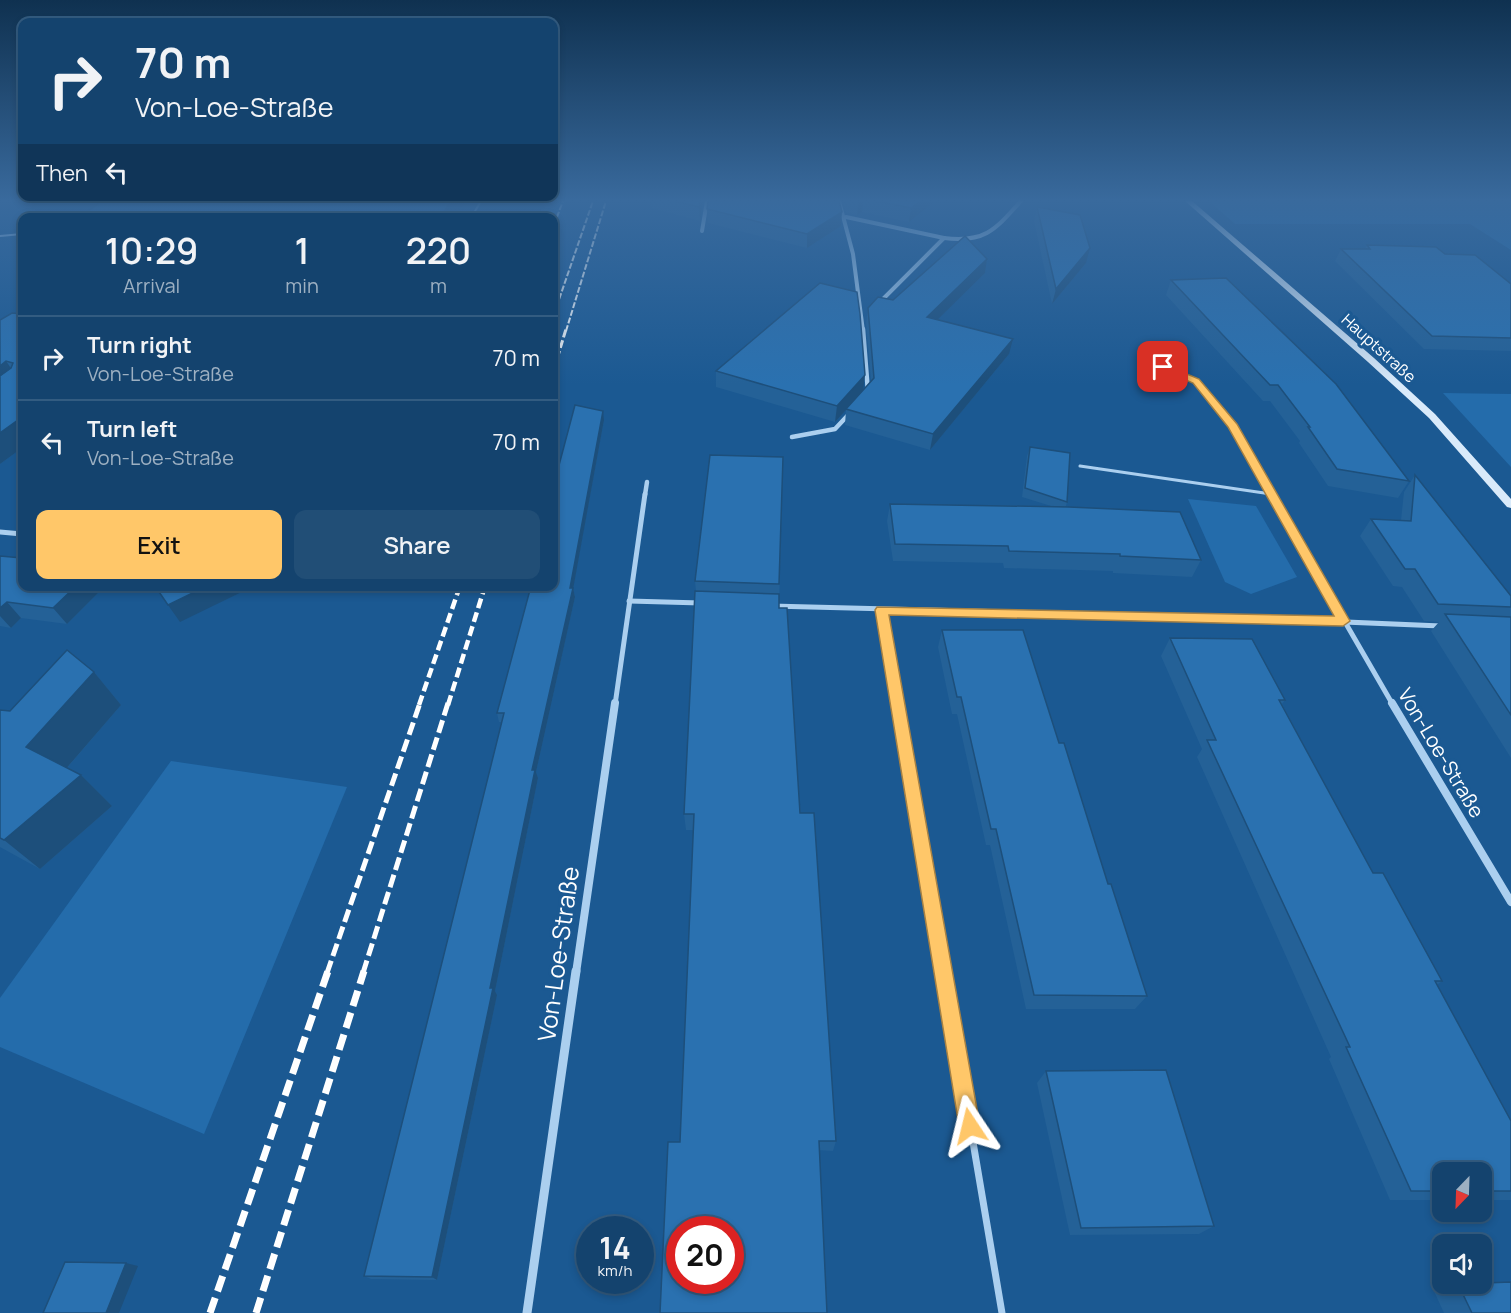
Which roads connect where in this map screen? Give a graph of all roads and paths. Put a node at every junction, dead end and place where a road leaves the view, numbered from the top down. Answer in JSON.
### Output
{"nodes":[{"id":1,"x":853,"y":262,"type":"edge"},
{"id":2,"x":920,"y":262,"type":"edge"},
{"id":3,"x":1259,"y":262,"type":"edge"},
{"id":4,"x":876,"y":306,"type":"edge"},
{"id":5,"x":869,"y":314,"type":"edge"},
{"id":6,"x":862,"y":321,"type":"junction"},
{"id":7,"x":1146,"y":360,"type":"dead end"},
{"id":8,"x":861,"y":400,"type":"edge"},
{"id":9,"x":855,"y":407,"type":"edge"},
{"id":10,"x":792,"y":436,"type":"dead end"},
{"id":11,"x":1080,"y":466,"type":"dead end"},
{"id":12,"x":647,"y":482,"type":"dead end"},
{"id":13,"x":1271,"y":494,"type":"junction"},
{"id":14,"x":1511,"y":505,"type":"edge"},
{"id":15,"x":0,"y":532,"type":"edge"},
{"id":16,"x":18,"y":534,"type":"edge"},
{"id":17,"x":629,"y":600,"type":"junction"},
{"id":18,"x":715,"y":604,"type":"edge"},
{"id":19,"x":762,"y":606,"type":"edge"},
{"id":20,"x":882,"y":610,"type":"junction"},
{"id":21,"x":1343,"y":621,"type":"junction"},
{"id":22,"x":1451,"y":627,"type":"edge"},
{"id":23,"x":1511,"y":902,"type":"edge"},
{"id":24,"x":527,"y":1313,"type":"edge"},
{"id":25,"x":1002,"y":1313,"type":"edge"}],
"edges":[{"from":1,"to":6,"type":"street"},
{"from":2,"to":4,"type":"street"},
{"from":3,"to":14,"type":"main road","name":"Hauptstraße"},
{"from":5,"to":6,"type":"street"},
{"from":6,"to":8,"type":"street"},
{"from":7,"to":13,"type":"street","name":"Von-Loe-Straße"},
{"from":9,"to":10,"type":"street"},
{"from":11,"to":13,"type":"lane"},
{"from":12,"to":17,"type":"street","name":"Von-Loe-Straße"},
{"from":13,"to":21,"type":"street","name":"Von-Loe-Straße"},
{"from":15,"to":16,"type":"street"},
{"from":17,"to":18,"type":"street"},
{"from":17,"to":24,"type":"street","name":"Von-Loe-Straße"},
{"from":19,"to":20,"type":"street"},
{"from":20,"to":21,"type":"street"},
{"from":20,"to":25,"type":"lane"},
{"from":21,"to":22,"type":"street"},
{"from":21,"to":23,"type":"street","name":"Von-Loe-Straße"}]}
